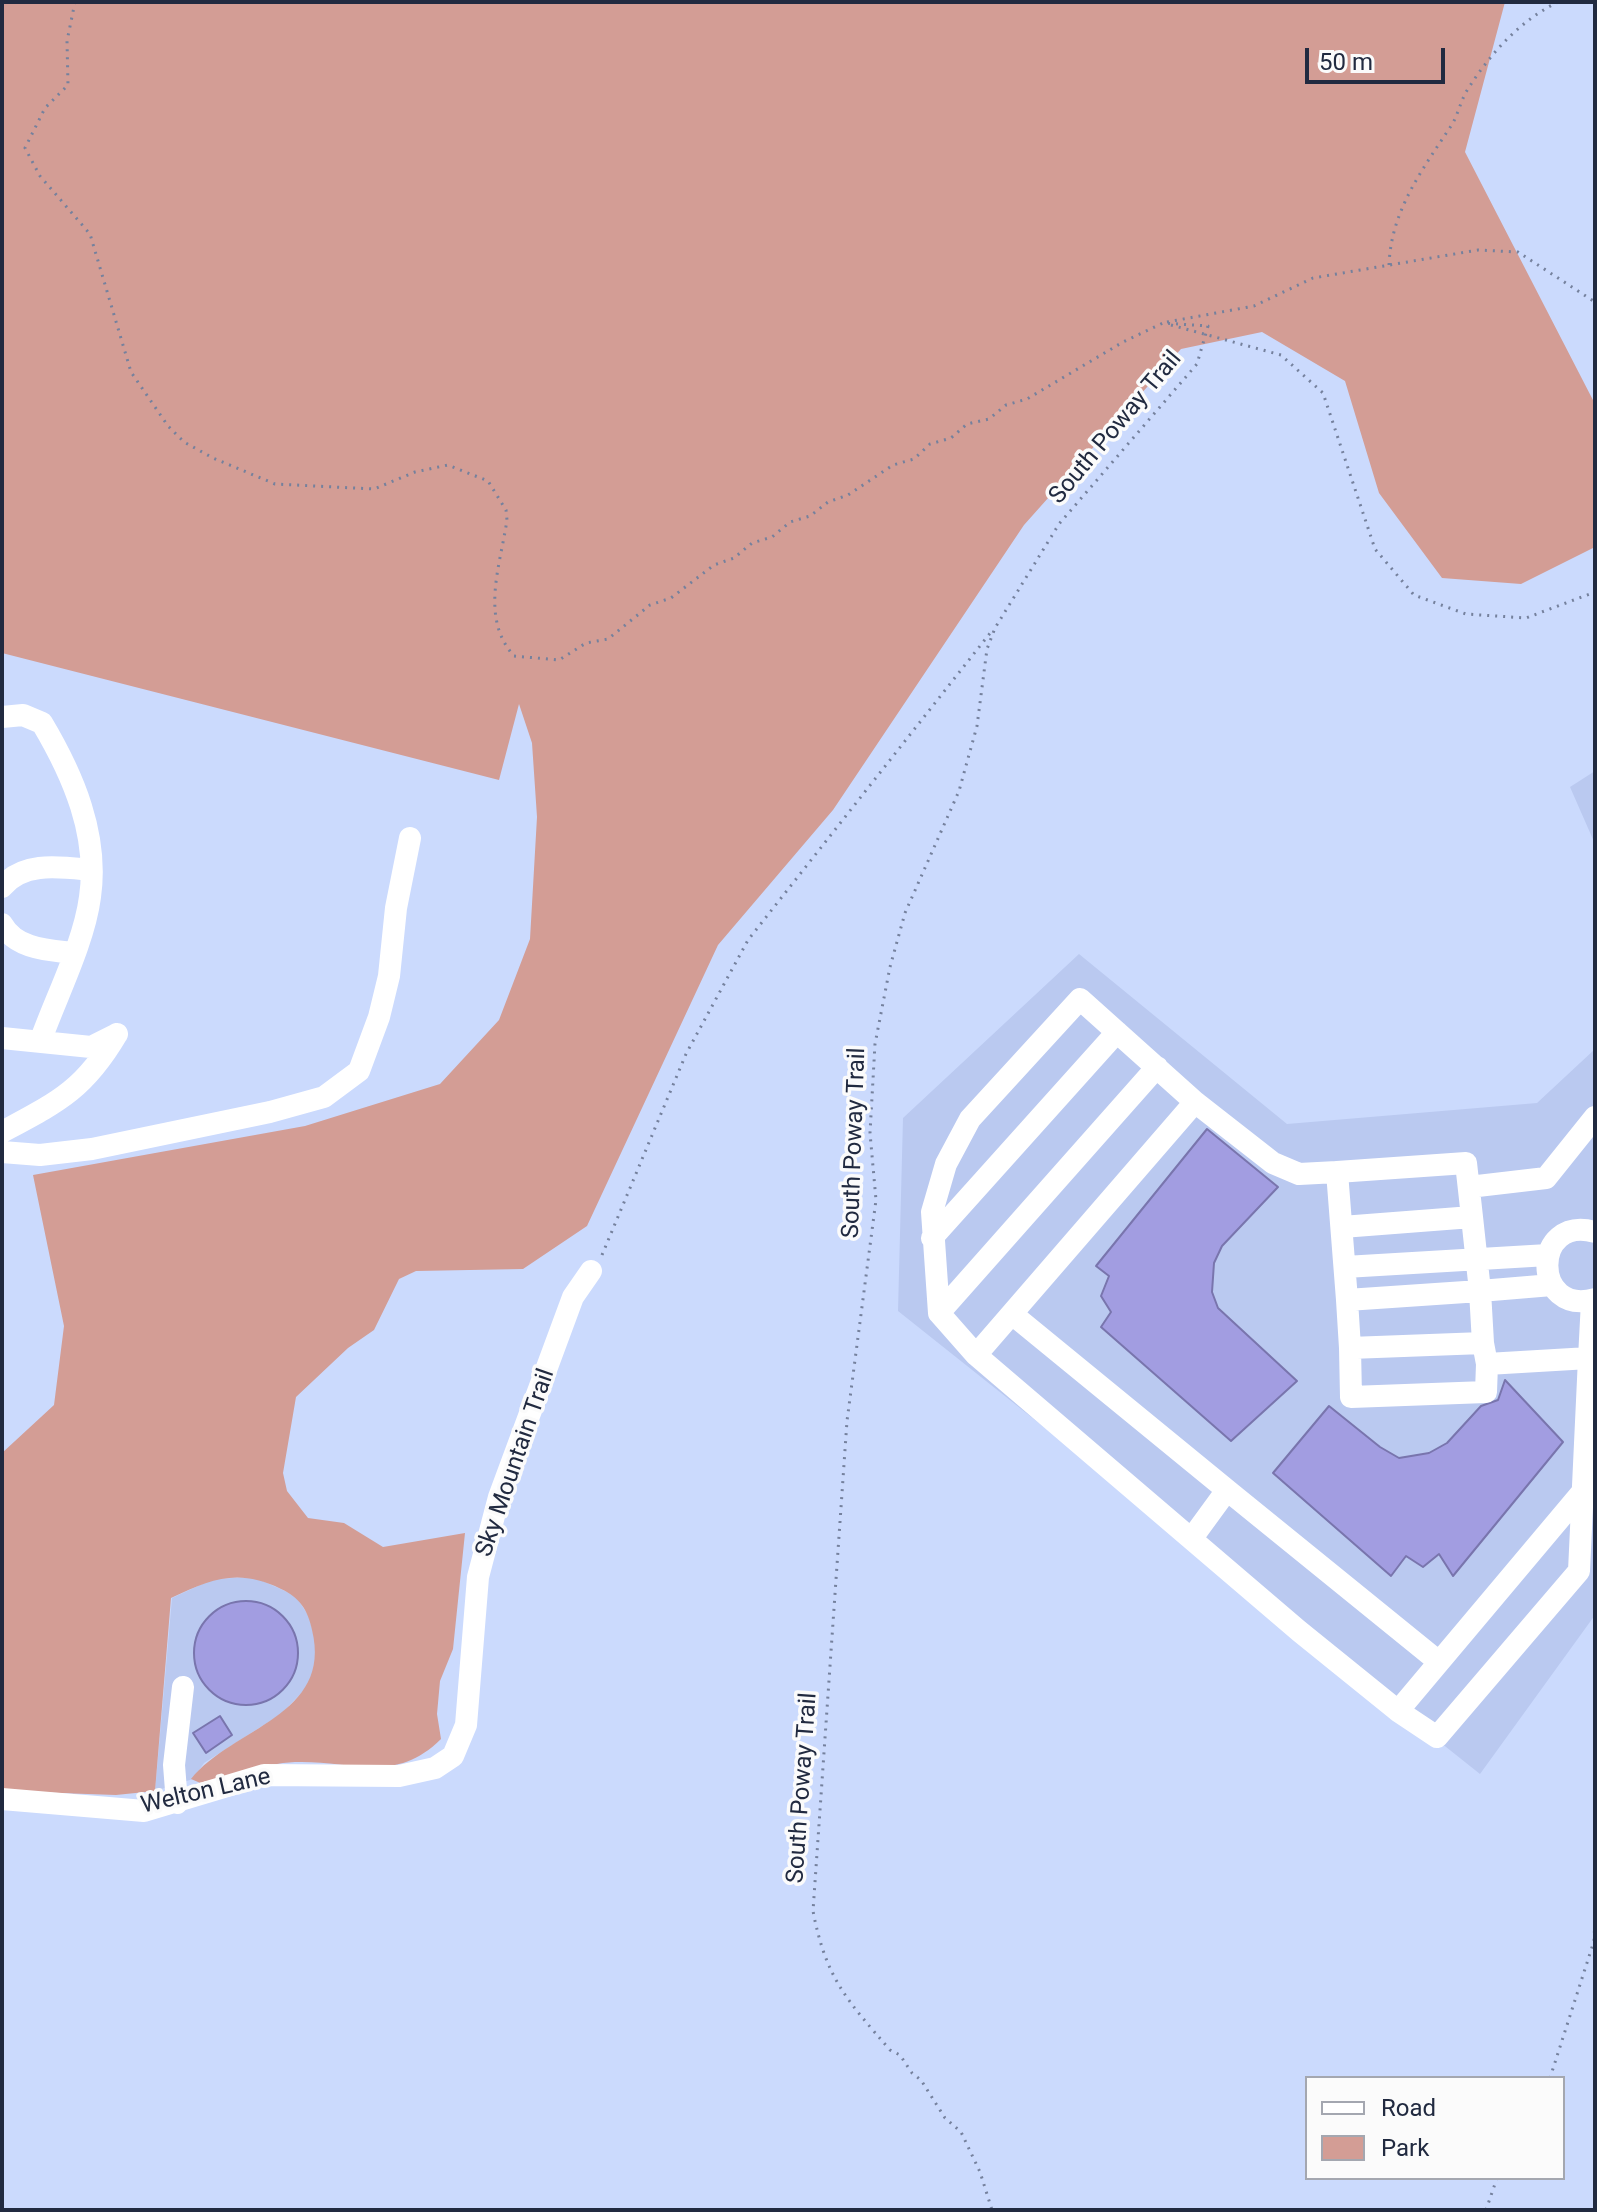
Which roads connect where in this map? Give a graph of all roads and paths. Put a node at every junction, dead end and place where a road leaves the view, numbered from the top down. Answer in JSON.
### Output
{"nodes":[{"id":1,"x":75,"y":2,"type":"edge"},
{"id":2,"x":1558,"y":2,"type":"edge"},
{"id":3,"x":1389,"y":265,"type":"junction"},
{"id":4,"x":1595,"y":302,"type":"edge"},
{"id":5,"x":1163,"y":323,"type":"junction"},
{"id":6,"x":1205,"y":334,"type":"junction"},
{"id":7,"x":1595,"y":592,"type":"edge"},
{"id":8,"x":995,"y":628,"type":"junction"},
{"id":9,"x":2,"y":717,"type":"edge"},
{"id":10,"x":410,"y":838,"type":"dead end"},
{"id":11,"x":91,"y":870,"type":"junction"},
{"id":12,"x":2,"y":887,"type":"edge"},
{"id":13,"x":2,"y":924,"type":"edge"},
{"id":14,"x":73,"y":953,"type":"junction"},
{"id":15,"x":1117,"y":1032,"type":"junction"},
{"id":16,"x":2,"y":1038,"type":"edge"},
{"id":17,"x":40,"y":1042,"type":"junction"},
{"id":18,"x":1157,"y":1067,"type":"junction"},
{"id":19,"x":1195,"y":1102,"type":"junction"},
{"id":20,"x":1595,"y":1117,"type":"edge"},
{"id":21,"x":2,"y":1132,"type":"edge"},
{"id":22,"x":2,"y":1152,"type":"edge"},
{"id":23,"x":1337,"y":1172,"type":"junction"},
{"id":24,"x":1469,"y":1187,"type":"junction"},
{"id":25,"x":1472,"y":1217,"type":"junction"},
{"id":26,"x":1342,"y":1227,"type":"junction"},
{"id":27,"x":1595,"y":1232,"type":"edge"},
{"id":28,"x":932,"y":1238,"type":"junction"},
{"id":29,"x":1548,"y":1255,"type":"junction"},
{"id":30,"x":1477,"y":1259,"type":"junction"},
{"id":31,"x":596,"y":1265,"type":"joint"},
{"id":32,"x":1345,"y":1267,"type":"junction"},
{"id":33,"x":1552,"y":1285,"type":"junction"},
{"id":34,"x":1480,"y":1291,"type":"junction"},
{"id":35,"x":1347,"y":1300,"type":"junction"},
{"id":36,"x":1593,"y":1300,"type":"edge"},
{"id":37,"x":939,"y":1313,"type":"junction"},
{"id":38,"x":1012,"y":1314,"type":"junction"},
{"id":39,"x":1350,"y":1348,"type":"junction"},
{"id":40,"x":1485,"y":1354,"type":"junction"},
{"id":41,"x":976,"y":1355,"type":"junction"},
{"id":42,"x":1589,"y":1358,"type":"junction"},
{"id":43,"x":1227,"y":1490,"type":"junction"},
{"id":44,"x":1583,"y":1491,"type":"junction"},
{"id":45,"x":1192,"y":1538,"type":"junction"},
{"id":46,"x":1439,"y":1662,"type":"junction"},
{"id":47,"x":183,"y":1687,"type":"dead end"},
{"id":48,"x":1398,"y":1711,"type":"junction"},
{"id":49,"x":453,"y":1756,"type":"joint"},
{"id":50,"x":2,"y":1799,"type":"edge"},
{"id":51,"x":177,"y":1803,"type":"junction"},
{"id":52,"x":1595,"y":1917,"type":"edge"},
{"id":53,"x":1551,"y":2076,"type":"edge"},
{"id":54,"x":1496,"y":2180,"type":"edge"},
{"id":55,"x":992,"y":2210,"type":"edge"},
{"id":56,"x":1486,"y":2210,"type":"edge"}],
"edges":[{"from":1,"to":5,"type":"path","name":"South Poway Trail"},
{"from":2,"to":3,"type":"path"},
{"from":3,"to":4,"type":"path"},
{"from":3,"to":5,"type":"path"},
{"from":5,"to":6,"type":"path"},
{"from":5,"to":6,"type":"path","name":"South Poway Trail"},
{"from":6,"to":7,"type":"path"},
{"from":6,"to":8,"type":"path","name":"South Poway Trail"},
{"from":8,"to":31,"type":"path"},
{"from":8,"to":55,"type":"path","name":"South Poway Trail"},
{"from":9,"to":11,"type":"street"},
{"from":10,"to":22,"type":"street"},
{"from":11,"to":12,"type":"street"},
{"from":11,"to":14,"type":"street"},
{"from":13,"to":14,"type":"street"},
{"from":14,"to":17,"type":"street"},
{"from":15,"to":18,"type":"street"},
{"from":15,"to":28,"type":"street"},
{"from":15,"to":28,"type":"street"},
{"from":16,"to":17,"type":"street"},
{"from":17,"to":21,"type":"street"},
{"from":18,"to":19,"type":"street"},
{"from":18,"to":37,"type":"street"},
{"from":19,"to":23,"type":"street"},
{"from":19,"to":38,"type":"street"},
{"from":20,"to":24,"type":"street"},
{"from":23,"to":24,"type":"street"},
{"from":23,"to":26,"type":"street"},
{"from":24,"to":25,"type":"street"},
{"from":25,"to":26,"type":"street"},
{"from":25,"to":30,"type":"street"},
{"from":26,"to":32,"type":"street"},
{"from":27,"to":29,"type":"street"},
{"from":28,"to":37,"type":"street"},
{"from":29,"to":30,"type":"street"},
{"from":29,"to":33,"type":"street"},
{"from":30,"to":32,"type":"street"},
{"from":30,"to":34,"type":"street"},
{"from":31,"to":49,"type":"street","name":"Sky Mountain Trail"},
{"from":32,"to":35,"type":"street"},
{"from":33,"to":34,"type":"street"},
{"from":33,"to":36,"type":"street"},
{"from":34,"to":35,"type":"street"},
{"from":34,"to":40,"type":"street"},
{"from":35,"to":39,"type":"street"},
{"from":36,"to":42,"type":"street"},
{"from":37,"to":41,"type":"street"},
{"from":38,"to":41,"type":"street"},
{"from":38,"to":43,"type":"street"},
{"from":39,"to":40,"type":"street"},
{"from":39,"to":40,"type":"street"},
{"from":40,"to":42,"type":"street"},
{"from":41,"to":45,"type":"street"},
{"from":42,"to":44,"type":"street"},
{"from":43,"to":45,"type":"street"},
{"from":43,"to":46,"type":"street"},
{"from":44,"to":46,"type":"street"},
{"from":44,"to":48,"type":"street"},
{"from":45,"to":48,"type":"street"},
{"from":46,"to":48,"type":"street"},
{"from":47,"to":51,"type":"street"},
{"from":49,"to":51,"type":"street","name":"Welton Lane"},
{"from":50,"to":51,"type":"street","name":"Welton Lane"},
{"from":52,"to":53,"type":"path"},
{"from":54,"to":56,"type":"path"}]}
